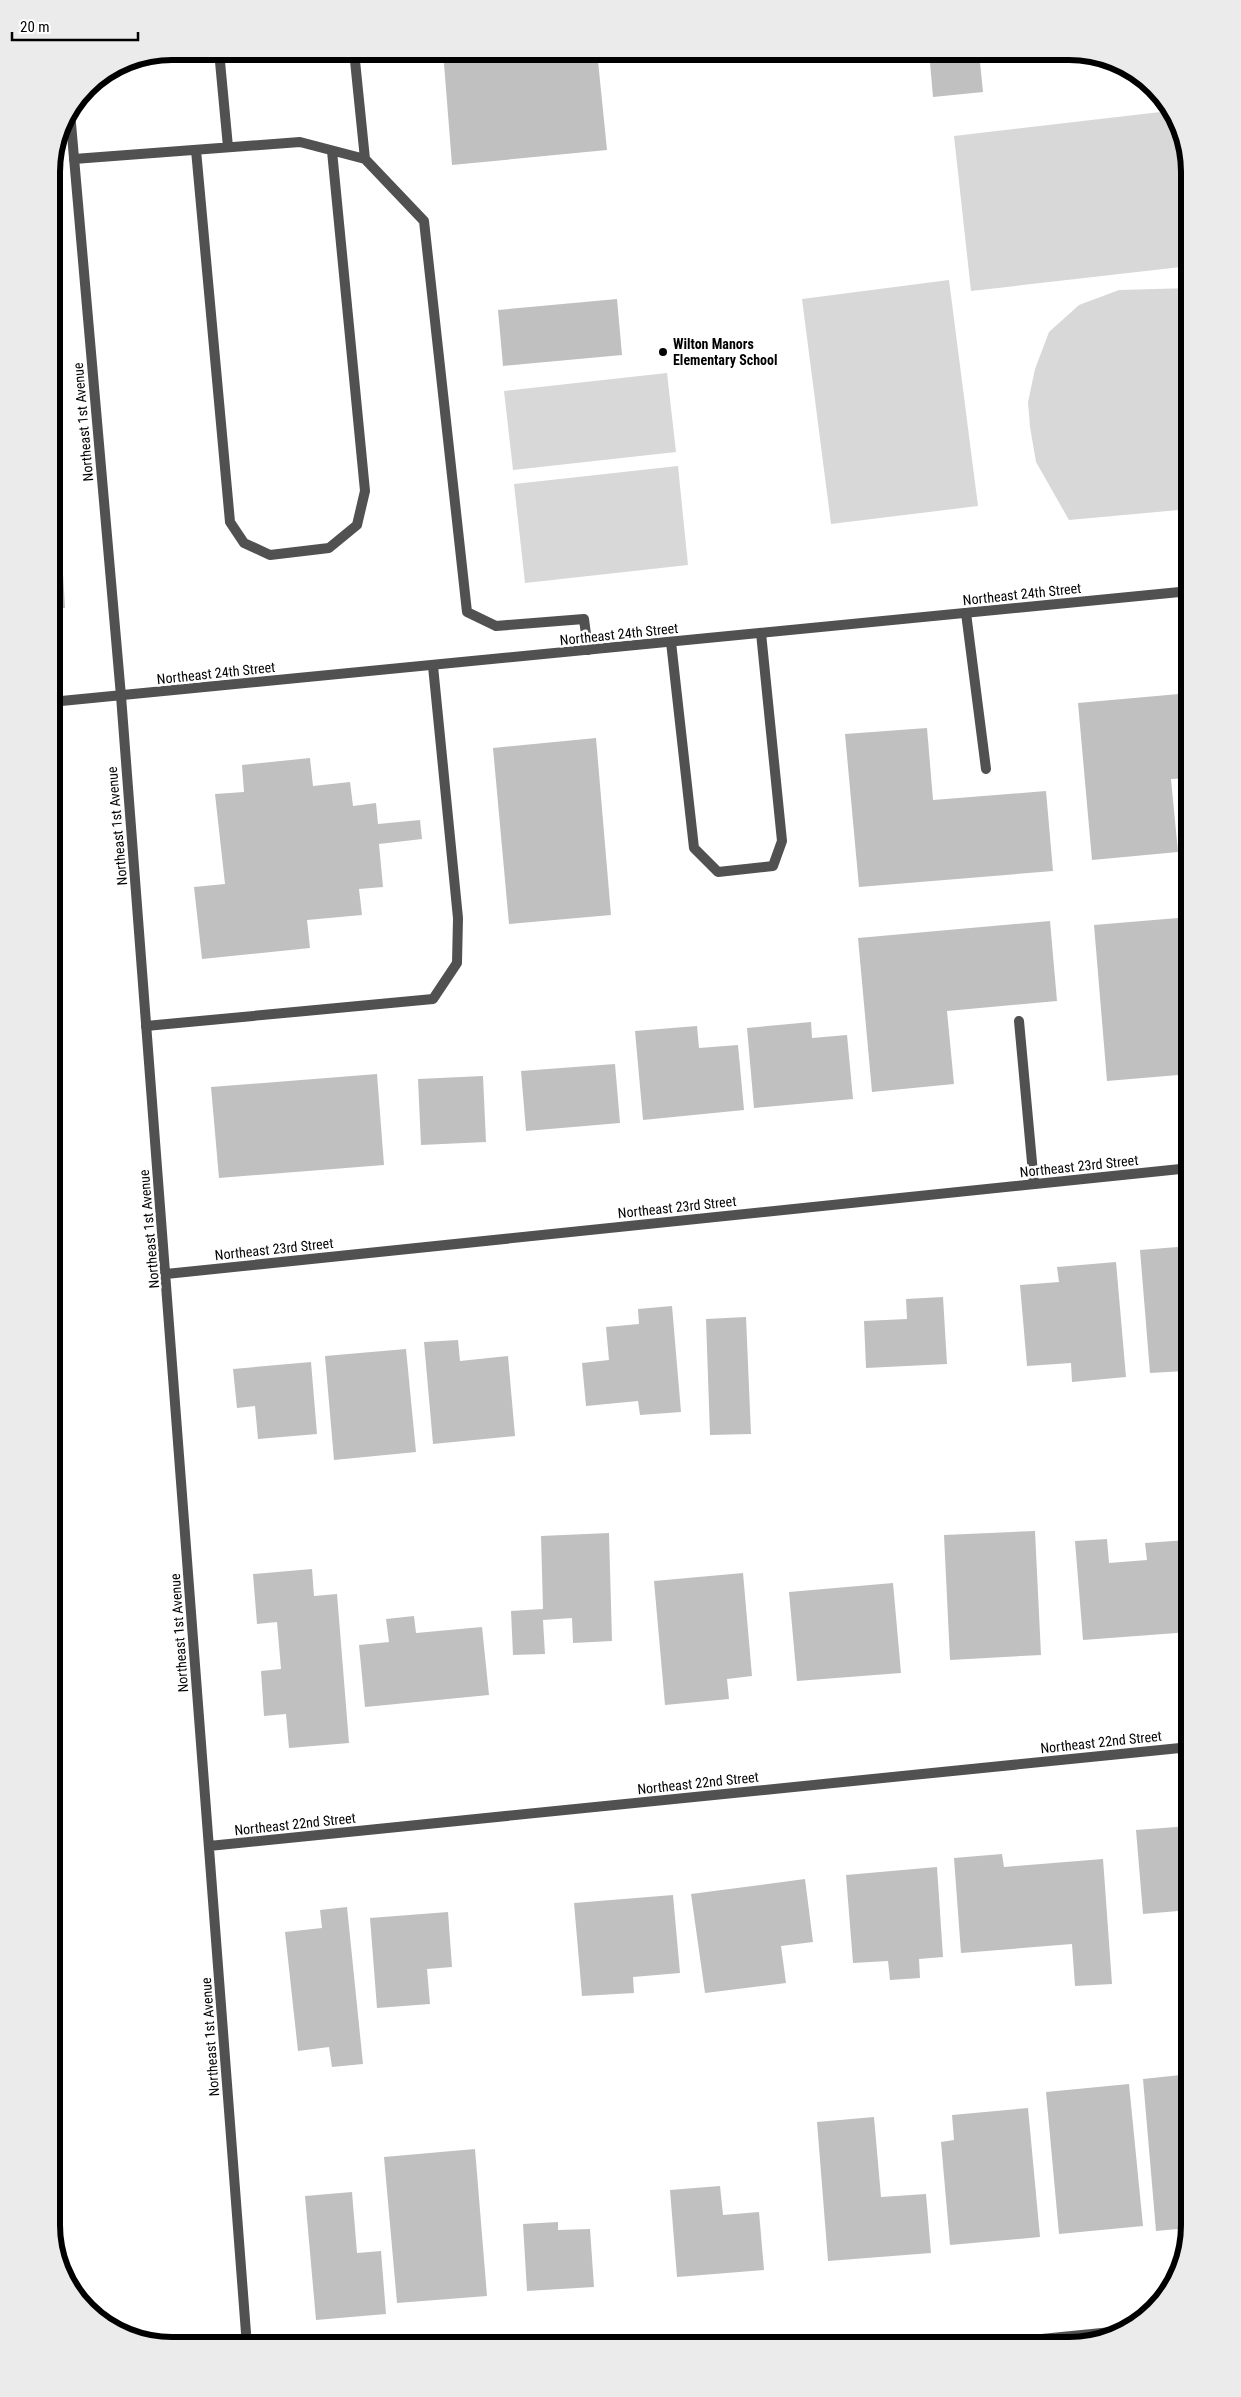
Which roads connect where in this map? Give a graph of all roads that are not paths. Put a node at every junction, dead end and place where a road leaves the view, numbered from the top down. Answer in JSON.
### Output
{"nodes":[{"id":1,"x":220,"y":60,"type":"edge"},
{"id":2,"x":355,"y":60,"type":"edge"},
{"id":3,"x":68,"y":132,"type":"edge"},
{"id":4,"x":228,"y":147,"type":"junction"},
{"id":5,"x":196,"y":150,"type":"junction"},
{"id":6,"x":332,"y":151,"type":"junction"},
{"id":7,"x":74,"y":159,"type":"junction"},
{"id":8,"x":365,"y":160,"type":"junction"},
{"id":9,"x":1181,"y":592,"type":"edge"},
{"id":10,"x":966,"y":613,"type":"junction"},
{"id":11,"x":761,"y":633,"type":"junction"},
{"id":12,"x":671,"y":642,"type":"junction"},
{"id":13,"x":588,"y":650,"type":"junction"},
{"id":14,"x":433,"y":666,"type":"junction"},
{"id":15,"x":121,"y":696,"type":"junction"},
{"id":16,"x":60,"y":701,"type":"edge"},
{"id":17,"x":986,"y":768,"type":"dead end"},
{"id":18,"x":1019,"y":1021,"type":"dead end"},
{"id":19,"x":146,"y":1026,"type":"junction"},
{"id":20,"x":1181,"y":1169,"type":"edge"},
{"id":21,"x":1034,"y":1184,"type":"junction"},
{"id":22,"x":166,"y":1274,"type":"junction"},
{"id":23,"x":1181,"y":1748,"type":"edge"},
{"id":24,"x":209,"y":1846,"type":"junction"},
{"id":25,"x":1096,"y":2334,"type":"edge"},
{"id":26,"x":246,"y":2337,"type":"edge"},
{"id":27,"x":1061,"y":2337,"type":"edge"}],
"edges":[{"from":1,"to":4,"type":"street"},
{"from":2,"to":8,"type":"street"},
{"from":3,"to":7,"type":"street","name":"Northeast 1st Avenue"},
{"from":4,"to":5,"type":"street"},
{"from":4,"to":6,"type":"street"},
{"from":5,"to":6,"type":"street"},
{"from":5,"to":7,"type":"street"},
{"from":6,"to":8,"type":"street"},
{"from":7,"to":15,"type":"street","name":"Northeast 1st Avenue"},
{"from":8,"to":13,"type":"street"},
{"from":9,"to":10,"type":"street","name":"Northeast 24th Street"},
{"from":10,"to":11,"type":"street","name":"Northeast 24th Street"},
{"from":10,"to":17,"type":"street"},
{"from":11,"to":12,"type":"street","name":"Northeast 24th Street"},
{"from":11,"to":12,"type":"street"},
{"from":12,"to":13,"type":"street","name":"Northeast 24th Street"},
{"from":13,"to":14,"type":"street","name":"Northeast 24th Street"},
{"from":14,"to":15,"type":"street","name":"Northeast 24th Street"},
{"from":14,"to":19,"type":"street"},
{"from":15,"to":16,"type":"street","name":"Northeast 24th Street"},
{"from":15,"to":19,"type":"street","name":"Northeast 1st Avenue"},
{"from":18,"to":21,"type":"street"},
{"from":19,"to":22,"type":"street","name":"Northeast 1st Avenue"},
{"from":20,"to":21,"type":"street","name":"Northeast 23rd Street"},
{"from":21,"to":22,"type":"street","name":"Northeast 23rd Street"},
{"from":22,"to":24,"type":"street","name":"Northeast 1st Avenue"},
{"from":23,"to":24,"type":"street","name":"Northeast 22nd Street"},
{"from":24,"to":26,"type":"street","name":"Northeast 1st Avenue"},
{"from":25,"to":27,"type":"street"}]}
